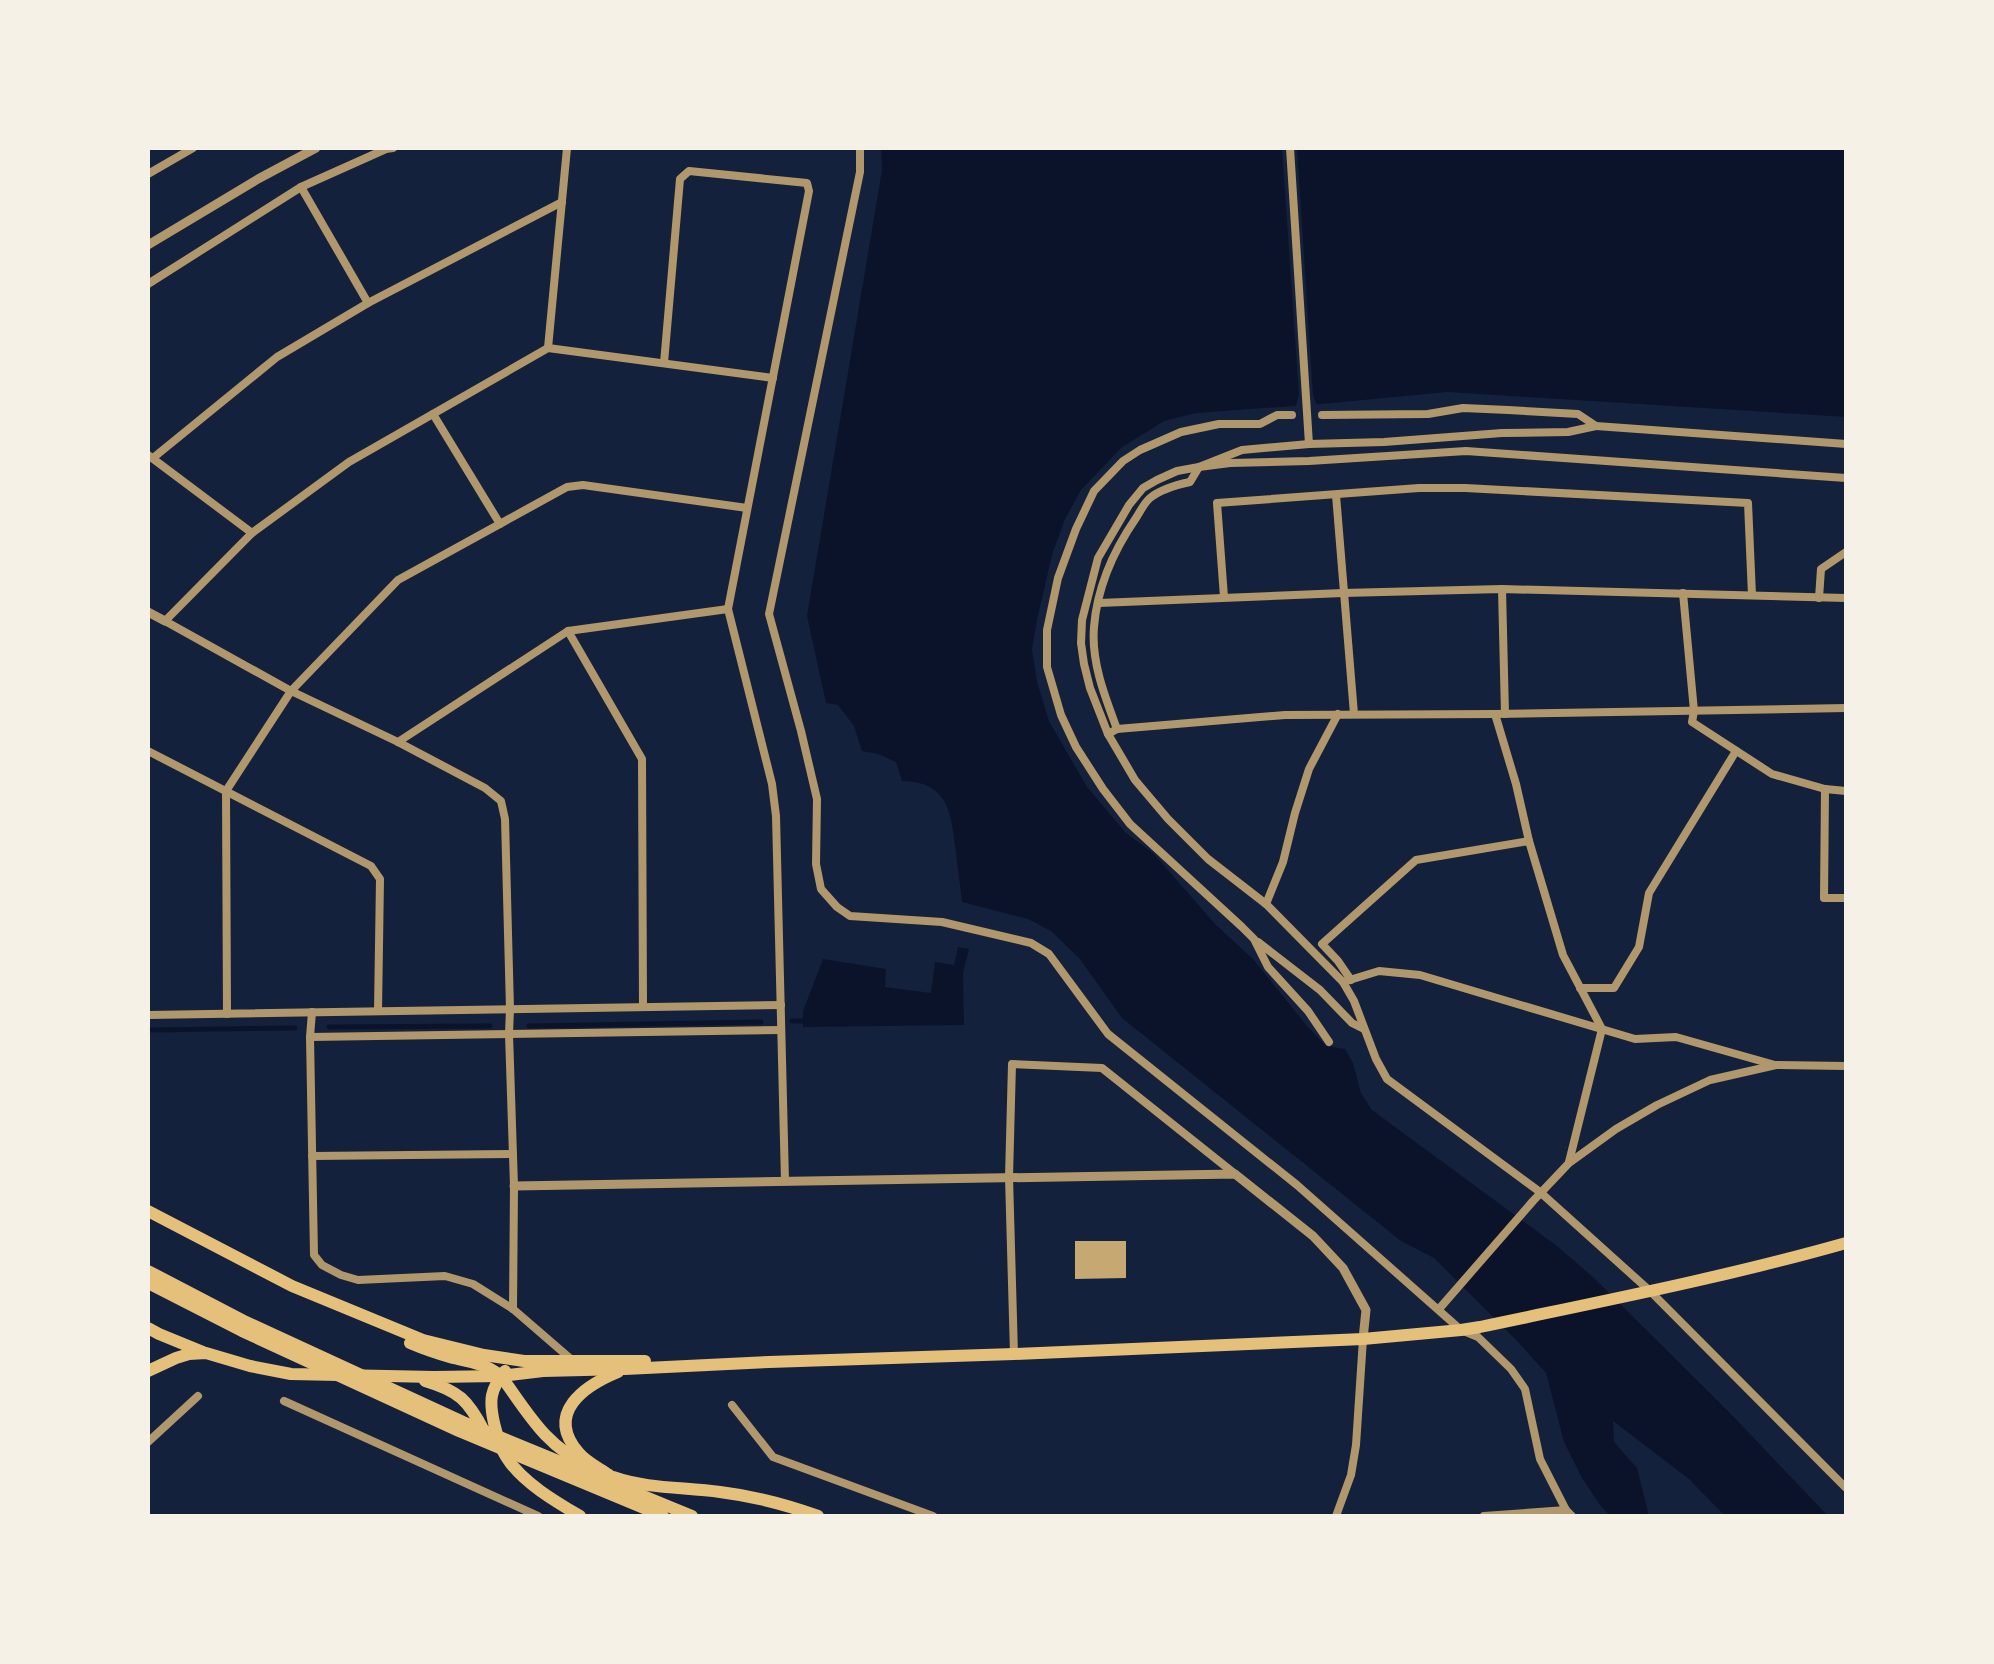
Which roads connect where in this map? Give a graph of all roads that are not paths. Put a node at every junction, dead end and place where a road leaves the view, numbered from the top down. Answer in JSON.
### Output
{"nodes":[{"id":1,"x":193,"y":148,"type":"edge"},
{"id":2,"x":316,"y":148,"type":"edge"},
{"id":3,"x":393,"y":148,"type":"edge"},
{"id":4,"x":567,"y":148,"type":"edge"},
{"id":5,"x":860,"y":148,"type":"edge"},
{"id":6,"x":1290,"y":148,"type":"edge"},
{"id":7,"x":148,"y":174,"type":"edge"},
{"id":8,"x":301,"y":187,"type":"junction"},
{"id":9,"x":562,"y":202,"type":"junction"},
{"id":10,"x":148,"y":245,"type":"edge"},
{"id":11,"x":148,"y":284,"type":"edge"},
{"id":12,"x":368,"y":303,"type":"junction"},
{"id":13,"x":548,"y":348,"type":"junction"},
{"id":14,"x":664,"y":363,"type":"junction"},
{"id":15,"x":773,"y":378,"type":"junction"},
{"id":16,"x":433,"y":414,"type":"junction"},
{"id":17,"x":1292,"y":415,"type":"dead end"},
{"id":18,"x":1322,"y":415,"type":"dead end"},
{"id":19,"x":1596,"y":426,"type":"junction"},
{"id":20,"x":1309,"y":444,"type":"junction"},
{"id":21,"x":1846,"y":444,"type":"edge"},
{"id":22,"x":150,"y":456,"type":"edge"},
{"id":23,"x":1199,"y":467,"type":"junction"},
{"id":24,"x":1846,"y":478,"type":"edge"},
{"id":25,"x":1336,"y":495,"type":"junction"},
{"id":26,"x":747,"y":508,"type":"junction"},
{"id":27,"x":500,"y":524,"type":"junction"},
{"id":28,"x":252,"y":533,"type":"junction"},
{"id":29,"x":1846,"y":552,"type":"edge"},
{"id":30,"x":1502,"y":589,"type":"junction"},
{"id":31,"x":1343,"y":593,"type":"junction"},
{"id":32,"x":1683,"y":593,"type":"junction"},
{"id":33,"x":1752,"y":595,"type":"junction"},
{"id":34,"x":1224,"y":597,"type":"junction"},
{"id":35,"x":1819,"y":598,"type":"junction"},
{"id":36,"x":1846,"y":598,"type":"edge"},
{"id":37,"x":1099,"y":603,"type":"junction"},
{"id":38,"x":728,"y":609,"type":"junction"},
{"id":39,"x":148,"y":612,"type":"edge"},
{"id":40,"x":165,"y":621,"type":"junction"},
{"id":41,"x":568,"y":631,"type":"junction"},
{"id":42,"x":291,"y":691,"type":"junction"},
{"id":43,"x":1846,"y":708,"type":"edge"},
{"id":44,"x":1694,"y":711,"type":"junction"},
{"id":45,"x":1338,"y":714,"type":"junction"},
{"id":46,"x":1354,"y":714,"type":"junction"},
{"id":47,"x":1495,"y":714,"type":"junction"},
{"id":48,"x":1505,"y":714,"type":"junction"},
{"id":49,"x":1113,"y":732,"type":"junction"},
{"id":50,"x":398,"y":742,"type":"junction"},
{"id":51,"x":148,"y":751,"type":"edge"},
{"id":52,"x":1736,"y":751,"type":"junction"},
{"id":53,"x":1825,"y":789,"type":"junction"},
{"id":54,"x":226,"y":791,"type":"junction"},
{"id":55,"x":1846,"y":791,"type":"edge"},
{"id":56,"x":1529,"y":841,"type":"junction"},
{"id":57,"x":1846,"y":898,"type":"edge"},
{"id":58,"x":1266,"y":904,"type":"junction"},
{"id":59,"x":1254,"y":939,"type":"junction"},
{"id":60,"x":1347,"y":981,"type":"junction"},
{"id":61,"x":1580,"y":988,"type":"junction"},
{"id":62,"x":781,"y":1005,"type":"junction"},
{"id":63,"x":643,"y":1007,"type":"junction"},
{"id":64,"x":510,"y":1009,"type":"junction"},
{"id":65,"x":378,"y":1011,"type":"junction"},
{"id":66,"x":312,"y":1012,"type":"junction"},
{"id":67,"x":227,"y":1014,"type":"junction"},
{"id":68,"x":148,"y":1015,"type":"edge"},
{"id":69,"x":1364,"y":1029,"type":"junction"},
{"id":70,"x":1602,"y":1029,"type":"junction"},
{"id":71,"x":781,"y":1030,"type":"junction"},
{"id":72,"x":509,"y":1034,"type":"junction"},
{"id":73,"x":310,"y":1037,"type":"junction"},
{"id":74,"x":1329,"y":1042,"type":"dead end"},
{"id":75,"x":1776,"y":1065,"type":"junction"},
{"id":76,"x":1846,"y":1066,"type":"edge"},
{"id":77,"x":513,"y":1154,"type":"junction"},
{"id":78,"x":312,"y":1156,"type":"junction"},
{"id":79,"x":1569,"y":1163,"type":"junction"},
{"id":80,"x":1235,"y":1174,"type":"junction"},
{"id":81,"x":1009,"y":1177,"type":"junction"},
{"id":82,"x":785,"y":1181,"type":"junction"},
{"id":83,"x":514,"y":1186,"type":"junction"},
{"id":84,"x":1540,"y":1192,"type":"junction"},
{"id":85,"x":148,"y":1211,"type":"edge"},
{"id":86,"x":1846,"y":1243,"type":"edge"},
{"id":87,"x":148,"y":1271,"type":"edge"},
{"id":88,"x":148,"y":1283,"type":"edge"},
{"id":89,"x":292,"y":1286,"type":"junction"},
{"id":90,"x":1650,"y":1291,"type":"junction"},
{"id":91,"x":513,"y":1309,"type":"junction"},
{"id":92,"x":1439,"y":1309,"type":"junction"},
{"id":93,"x":148,"y":1328,"type":"edge"},
{"id":94,"x":1461,"y":1330,"type":"junction"},
{"id":95,"x":1363,"y":1339,"type":"junction"},
{"id":96,"x":206,"y":1353,"type":"junction"},
{"id":97,"x":1014,"y":1354,"type":"junction"},
{"id":98,"x":572,"y":1360,"type":"junction"},
{"id":99,"x":524,"y":1361,"type":"junction"},
{"id":100,"x":769,"y":1362,"type":"junction"},
{"id":101,"x":625,"y":1369,"type":"junction"},
{"id":102,"x":148,"y":1371,"type":"edge"},
{"id":103,"x":501,"y":1376,"type":"junction"},
{"id":104,"x":410,"y":1377,"type":"junction"},
{"id":105,"x":198,"y":1396,"type":"dead end"},
{"id":106,"x":284,"y":1401,"type":"dead end"},
{"id":107,"x":732,"y":1405,"type":"dead end"},
{"id":108,"x":148,"y":1442,"type":"edge"},
{"id":109,"x":505,"y":1455,"type":"junction"},
{"id":110,"x":609,"y":1475,"type":"junction"},
{"id":111,"x":1846,"y":1488,"type":"edge"},
{"id":112,"x":1569,"y":1513,"type":"edge"},
{"id":113,"x":538,"y":1516,"type":"edge"},
{"id":114,"x":580,"y":1516,"type":"edge"},
{"id":115,"x":663,"y":1516,"type":"edge"},
{"id":116,"x":692,"y":1516,"type":"edge"},
{"id":117,"x":818,"y":1516,"type":"edge"},
{"id":118,"x":933,"y":1516,"type":"edge"},
{"id":119,"x":1336,"y":1516,"type":"edge"},
{"id":120,"x":1484,"y":1516,"type":"edge"}],
"edges":[{"from":1,"to":7,"type":"street"},
{"from":2,"to":10,"type":"street"},
{"from":3,"to":8,"type":"street"},
{"from":4,"to":9,"type":"street"},
{"from":5,"to":92,"type":"street"},
{"from":6,"to":20,"type":"street"},
{"from":8,"to":11,"type":"street"},
{"from":8,"to":12,"type":"street"},
{"from":9,"to":12,"type":"street"},
{"from":9,"to":13,"type":"street"},
{"from":12,"to":22,"type":"street"},
{"from":13,"to":14,"type":"street"},
{"from":13,"to":16,"type":"street"},
{"from":14,"to":15,"type":"street"},
{"from":14,"to":15,"type":"street"},
{"from":15,"to":26,"type":"street"},
{"from":16,"to":27,"type":"street"},
{"from":16,"to":28,"type":"street"},
{"from":17,"to":59,"type":"street"},
{"from":18,"to":19,"type":"street"},
{"from":19,"to":20,"type":"street"},
{"from":19,"to":21,"type":"street"},
{"from":20,"to":23,"type":"street"},
{"from":22,"to":28,"type":"street"},
{"from":23,"to":24,"type":"street"},
{"from":23,"to":37,"type":"street"},
{"from":23,"to":49,"type":"street"},
{"from":25,"to":31,"type":"street"},
{"from":25,"to":33,"type":"street"},
{"from":25,"to":34,"type":"street"},
{"from":26,"to":27,"type":"street"},
{"from":26,"to":38,"type":"street"},
{"from":27,"to":42,"type":"street"},
{"from":28,"to":40,"type":"street"},
{"from":29,"to":35,"type":"street"},
{"from":30,"to":31,"type":"street"},
{"from":30,"to":32,"type":"street"},
{"from":30,"to":48,"type":"street"},
{"from":31,"to":34,"type":"street"},
{"from":31,"to":46,"type":"street"},
{"from":32,"to":33,"type":"street"},
{"from":32,"to":44,"type":"street"},
{"from":33,"to":35,"type":"street"},
{"from":34,"to":37,"type":"street"},
{"from":35,"to":36,"type":"street"},
{"from":37,"to":49,"type":"street"},
{"from":38,"to":41,"type":"street"},
{"from":38,"to":62,"type":"street"},
{"from":39,"to":40,"type":"street"},
{"from":40,"to":42,"type":"street"},
{"from":41,"to":50,"type":"street"},
{"from":41,"to":63,"type":"street"},
{"from":42,"to":50,"type":"street"},
{"from":42,"to":54,"type":"street"},
{"from":43,"to":44,"type":"street"},
{"from":44,"to":48,"type":"street"},
{"from":44,"to":52,"type":"street"},
{"from":45,"to":46,"type":"street"},
{"from":45,"to":49,"type":"street"},
{"from":45,"to":58,"type":"street"},
{"from":46,"to":47,"type":"street"},
{"from":47,"to":48,"type":"street"},
{"from":47,"to":56,"type":"street"},
{"from":49,"to":58,"type":"street"},
{"from":50,"to":64,"type":"street"},
{"from":51,"to":54,"type":"street"},
{"from":52,"to":53,"type":"street"},
{"from":52,"to":61,"type":"street"},
{"from":53,"to":55,"type":"street"},
{"from":53,"to":57,"type":"street"},
{"from":54,"to":65,"type":"street"},
{"from":54,"to":67,"type":"street"},
{"from":56,"to":60,"type":"street"},
{"from":56,"to":61,"type":"street"},
{"from":58,"to":60,"type":"street"},
{"from":59,"to":69,"type":"street"},
{"from":59,"to":74,"type":"street"},
{"from":60,"to":69,"type":"street"},
{"from":60,"to":70,"type":"street"},
{"from":61,"to":70,"type":"street"},
{"from":62,"to":63,"type":"street"},
{"from":62,"to":71,"type":"street"},
{"from":63,"to":64,"type":"street"},
{"from":64,"to":65,"type":"street"},
{"from":64,"to":72,"type":"street"},
{"from":65,"to":66,"type":"street"},
{"from":66,"to":67,"type":"street"},
{"from":66,"to":73,"type":"street"},
{"from":67,"to":68,"type":"street"},
{"from":69,"to":84,"type":"street"},
{"from":70,"to":75,"type":"street"},
{"from":70,"to":79,"type":"street"},
{"from":71,"to":72,"type":"street"},
{"from":71,"to":82,"type":"street"},
{"from":72,"to":73,"type":"street"},
{"from":72,"to":77,"type":"street"},
{"from":73,"to":78,"type":"street"},
{"from":75,"to":76,"type":"street"},
{"from":75,"to":79,"type":"street"},
{"from":77,"to":78,"type":"street"},
{"from":77,"to":83,"type":"street"},
{"from":78,"to":91,"type":"street"},
{"from":79,"to":84,"type":"street"},
{"from":80,"to":81,"type":"street"},
{"from":80,"to":81,"type":"street"},
{"from":80,"to":95,"type":"street"},
{"from":81,"to":82,"type":"street"},
{"from":81,"to":97,"type":"street"},
{"from":82,"to":83,"type":"street"},
{"from":83,"to":91,"type":"street"},
{"from":84,"to":90,"type":"street"},
{"from":84,"to":92,"type":"street"},
{"from":85,"to":89,"type":"highway"},
{"from":86,"to":90,"type":"highway"},
{"from":87,"to":116,"type":"highway"},
{"from":88,"to":115,"type":"highway"},
{"from":89,"to":99,"type":"highway"},
{"from":89,"to":103,"type":"highway"},
{"from":90,"to":94,"type":"highway"},
{"from":90,"to":111,"type":"street"},
{"from":91,"to":98,"type":"street"},
{"from":92,"to":94,"type":"street"},
{"from":93,"to":96,"type":"highway"},
{"from":94,"to":95,"type":"highway"},
{"from":94,"to":112,"type":"street"},
{"from":95,"to":97,"type":"highway"},
{"from":95,"to":119,"type":"street"},
{"from":96,"to":102,"type":"highway"},
{"from":96,"to":104,"type":"highway"},
{"from":97,"to":100,"type":"highway"},
{"from":98,"to":99,"type":"highway"},
{"from":98,"to":100,"type":"highway"},
{"from":99,"to":103,"type":"highway"},
{"from":100,"to":101,"type":"highway"},
{"from":101,"to":103,"type":"highway"},
{"from":101,"to":110,"type":"highway"},
{"from":103,"to":104,"type":"highway"},
{"from":103,"to":109,"type":"highway"},
{"from":103,"to":110,"type":"highway"},
{"from":104,"to":109,"type":"highway"},
{"from":105,"to":108,"type":"street"},
{"from":106,"to":113,"type":"street"},
{"from":107,"to":118,"type":"street"},
{"from":109,"to":114,"type":"highway"},
{"from":110,"to":117,"type":"highway"},
{"from":112,"to":120,"type":"street"}]}
